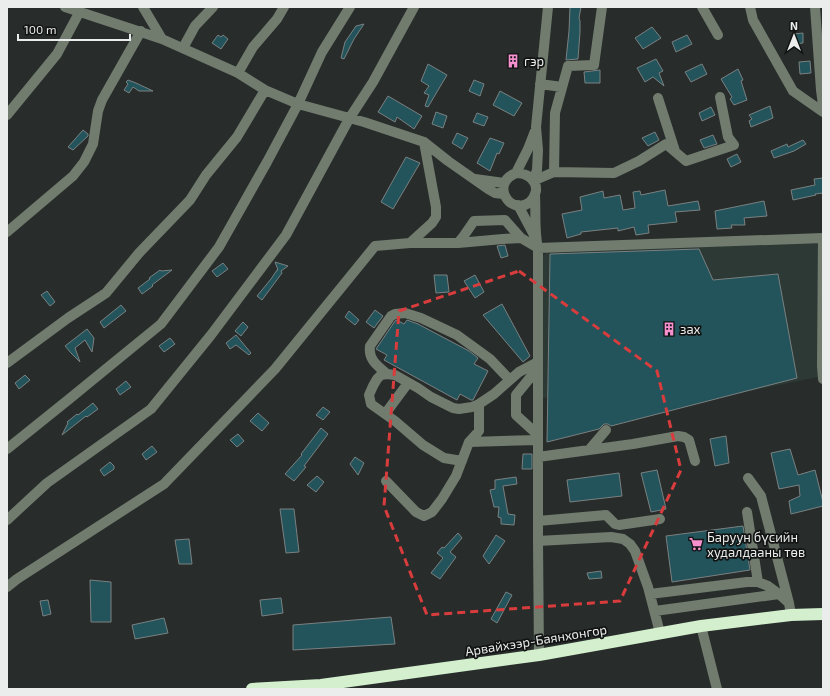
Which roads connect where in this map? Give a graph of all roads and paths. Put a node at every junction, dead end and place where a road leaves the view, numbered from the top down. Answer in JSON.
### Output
{"nodes":[{"id":1,"x":65,"y":7,"type":"edge"},
{"id":2,"x":143,"y":7,"type":"edge"},
{"id":3,"x":213,"y":7,"type":"edge"},
{"id":4,"x":284,"y":7,"type":"edge"},
{"id":5,"x":350,"y":7,"type":"edge"},
{"id":6,"x":414,"y":7,"type":"edge"},
{"id":7,"x":548,"y":7,"type":"edge"},
{"id":8,"x":602,"y":7,"type":"edge"},
{"id":9,"x":702,"y":7,"type":"edge"},
{"id":10,"x":750,"y":7,"type":"edge"},
{"id":11,"x":815,"y":7,"type":"edge"},
{"id":12,"x":80,"y":11,"type":"junction"},
{"id":13,"x":141,"y":31,"type":"junction"},
{"id":14,"x":718,"y":35,"type":"dead end"},
{"id":15,"x":162,"y":38,"type":"junction"},
{"id":16,"x":183,"y":48,"type":"junction"},
{"id":17,"x":238,"y":73,"type":"junction"},
{"id":18,"x":540,"y":84,"type":"junction"},
{"id":19,"x":562,"y":87,"type":"junction"},
{"id":20,"x":266,"y":90,"type":"junction"},
{"id":21,"x":720,"y":97,"type":"dead end"},
{"id":22,"x":658,"y":98,"type":"dead end"},
{"id":23,"x":298,"y":104,"type":"junction"},
{"id":24,"x":823,"y":105,"type":"edge"},
{"id":25,"x":823,"y":112,"type":"edge"},
{"id":26,"x":7,"y":115,"type":"edge"},
{"id":27,"x":350,"y":118,"type":"junction"},
{"id":28,"x":536,"y":127,"type":"junction"},
{"id":29,"x":424,"y":142,"type":"junction"},
{"id":30,"x":676,"y":153,"type":"junction"},
{"id":31,"x":554,"y":172,"type":"junction"},
{"id":32,"x":516,"y":173,"type":"junction"},
{"id":33,"x":475,"y":180,"type":"junction"},
{"id":34,"x":533,"y":181,"type":"junction"},
{"id":35,"x":504,"y":183,"type":"junction"},
{"id":36,"x":503,"y":194,"type":"junction"},
{"id":37,"x":534,"y":195,"type":"junction"},
{"id":38,"x":518,"y":205,"type":"junction"},
{"id":39,"x":7,"y":232,"type":"edge"},
{"id":40,"x":536,"y":237,"type":"junction"},
{"id":41,"x":521,"y":238,"type":"junction"},
{"id":42,"x":823,"y":238,"type":"edge"},
{"id":43,"x":410,"y":243,"type":"junction"},
{"id":44,"x":458,"y":243,"type":"junction"},
{"id":45,"x":538,"y":248,"type":"junction"},
{"id":46,"x":7,"y":363,"type":"edge"},
{"id":47,"x":538,"y":365,"type":"junction"},
{"id":48,"x":387,"y":374,"type":"junction"},
{"id":49,"x":823,"y":379,"type":"edge"},
{"id":50,"x":510,"y":380,"type":"junction"},
{"id":51,"x":408,"y":383,"type":"junction"},
{"id":52,"x":479,"y":404,"type":"junction"},
{"id":53,"x":385,"y":414,"type":"junction"},
{"id":54,"x":606,"y":430,"type":"dead end"},
{"id":55,"x":538,"y":438,"type":"junction"},
{"id":56,"x":470,"y":442,"type":"junction"},
{"id":57,"x":7,"y":448,"type":"edge"},
{"id":58,"x":589,"y":450,"type":"junction"},
{"id":59,"x":538,"y":457,"type":"junction"},
{"id":60,"x":462,"y":461,"type":"junction"},
{"id":61,"x":695,"y":461,"type":"dead end"},
{"id":62,"x":748,"y":478,"type":"dead end"},
{"id":63,"x":386,"y":481,"type":"dead end"},
{"id":64,"x":747,"y":512,"type":"dead end"},
{"id":65,"x":660,"y":519,"type":"dead end"},
{"id":66,"x":7,"y":520,"type":"edge"},
{"id":67,"x":538,"y":521,"type":"junction"},
{"id":68,"x":538,"y":541,"type":"junction"},
{"id":69,"x":758,"y":582,"type":"junction"},
{"id":70,"x":7,"y":587,"type":"edge"},
{"id":71,"x":650,"y":594,"type":"junction"},
{"id":72,"x":778,"y":594,"type":"junction"},
{"id":73,"x":790,"y":609,"type":"junction"},
{"id":74,"x":655,"y":611,"type":"junction"},
{"id":75,"x":823,"y":614,"type":"edge"},
{"id":76,"x":701,"y":626,"type":"junction"},
{"id":77,"x":660,"y":633,"type":"junction"},
{"id":78,"x":539,"y":655,"type":"junction"},
{"id":79,"x":317,"y":687,"type":"edge"},
{"id":80,"x":252,"y":689,"type":"edge"},
{"id":81,"x":717,"y":689,"type":"edge"}],
"edges":[{"from":1,"to":12,"type":"street"},
{"from":2,"to":15,"type":"street"},
{"from":3,"to":16,"type":"street"},
{"from":4,"to":17,"type":"street"},
{"from":5,"to":23,"type":"street"},
{"from":6,"to":27,"type":"street"},
{"from":7,"to":18,"type":"street"},
{"from":8,"to":19,"type":"street"},
{"from":9,"to":14,"type":"street"},
{"from":10,"to":25,"type":"street"},
{"from":11,"to":24,"type":"street"},
{"from":12,"to":13,"type":"street"},
{"from":12,"to":26,"type":"street"},
{"from":13,"to":15,"type":"street"},
{"from":13,"to":39,"type":"street"},
{"from":15,"to":16,"type":"street"},
{"from":16,"to":17,"type":"street"},
{"from":17,"to":20,"type":"street"},
{"from":18,"to":19,"type":"street"},
{"from":18,"to":28,"type":"street"},
{"from":19,"to":31,"type":"street"},
{"from":20,"to":23,"type":"street"},
{"from":20,"to":46,"type":"street"},
{"from":21,"to":30,"type":"street"},
{"from":22,"to":30,"type":"street"},
{"from":23,"to":27,"type":"street"},
{"from":23,"to":57,"type":"street"},
{"from":27,"to":29,"type":"street"},
{"from":27,"to":66,"type":"street"},
{"from":28,"to":32,"type":"street"},
{"from":28,"to":34,"type":"street"},
{"from":29,"to":33,"type":"street"},
{"from":29,"to":43,"type":"street"},
{"from":30,"to":31,"type":"street"},
{"from":31,"to":34,"type":"street"},
{"from":32,"to":34,"type":"street"},
{"from":32,"to":35,"type":"street"},
{"from":33,"to":35,"type":"street"},
{"from":33,"to":36,"type":"street"},
{"from":34,"to":37,"type":"street"},
{"from":35,"to":36,"type":"street"},
{"from":36,"to":38,"type":"street"},
{"from":37,"to":38,"type":"street"},
{"from":37,"to":40,"type":"street"},
{"from":38,"to":40,"type":"street"},
{"from":40,"to":45,"type":"street"},
{"from":41,"to":44,"type":"street"},
{"from":41,"to":44,"type":"street"},
{"from":41,"to":45,"type":"street"},
{"from":42,"to":45,"type":"street"},
{"from":42,"to":49,"type":"street"},
{"from":43,"to":44,"type":"street"},
{"from":43,"to":70,"type":"street"},
{"from":45,"to":47,"type":"street"},
{"from":47,"to":50,"type":"street"},
{"from":47,"to":55,"type":"street"},
{"from":47,"to":55,"type":"street"},
{"from":48,"to":50,"type":"street"},
{"from":48,"to":51,"type":"street"},
{"from":48,"to":53,"type":"street"},
{"from":50,"to":52,"type":"street"},
{"from":51,"to":52,"type":"street"},
{"from":51,"to":53,"type":"street"},
{"from":52,"to":56,"type":"street"},
{"from":53,"to":60,"type":"street"},
{"from":54,"to":58,"type":"street"},
{"from":55,"to":56,"type":"street"},
{"from":55,"to":59,"type":"street"},
{"from":56,"to":60,"type":"street"},
{"from":58,"to":59,"type":"street"},
{"from":58,"to":61,"type":"street"},
{"from":59,"to":67,"type":"street"},
{"from":60,"to":63,"type":"street"},
{"from":62,"to":73,"type":"street"},
{"from":64,"to":69,"type":"street"},
{"from":65,"to":67,"type":"street"},
{"from":67,"to":68,"type":"street"},
{"from":68,"to":71,"type":"street"},
{"from":68,"to":78,"type":"street"},
{"from":69,"to":71,"type":"street"},
{"from":69,"to":72,"type":"street"},
{"from":71,"to":74,"type":"street"},
{"from":72,"to":73,"type":"street"},
{"from":72,"to":74,"type":"street"},
{"from":73,"to":75,"type":"highway","name":"Арвайхээр-Баянхонгор"},
{"from":73,"to":76,"type":"highway","name":"Арвайхээр-Баянхонгор"},
{"from":74,"to":77,"type":"street"},
{"from":76,"to":77,"type":"highway","name":"Арвайхээр-Баянхонгор"},
{"from":76,"to":81,"type":"street"},
{"from":77,"to":78,"type":"highway","name":"Арвайхээр-Баянхонгор"},
{"from":78,"to":79,"type":"highway","name":"Арвайхээр-Баянхонгор"},
{"from":79,"to":80,"type":"highway","name":"Арвайхээр-Баянхонгор"}]}
